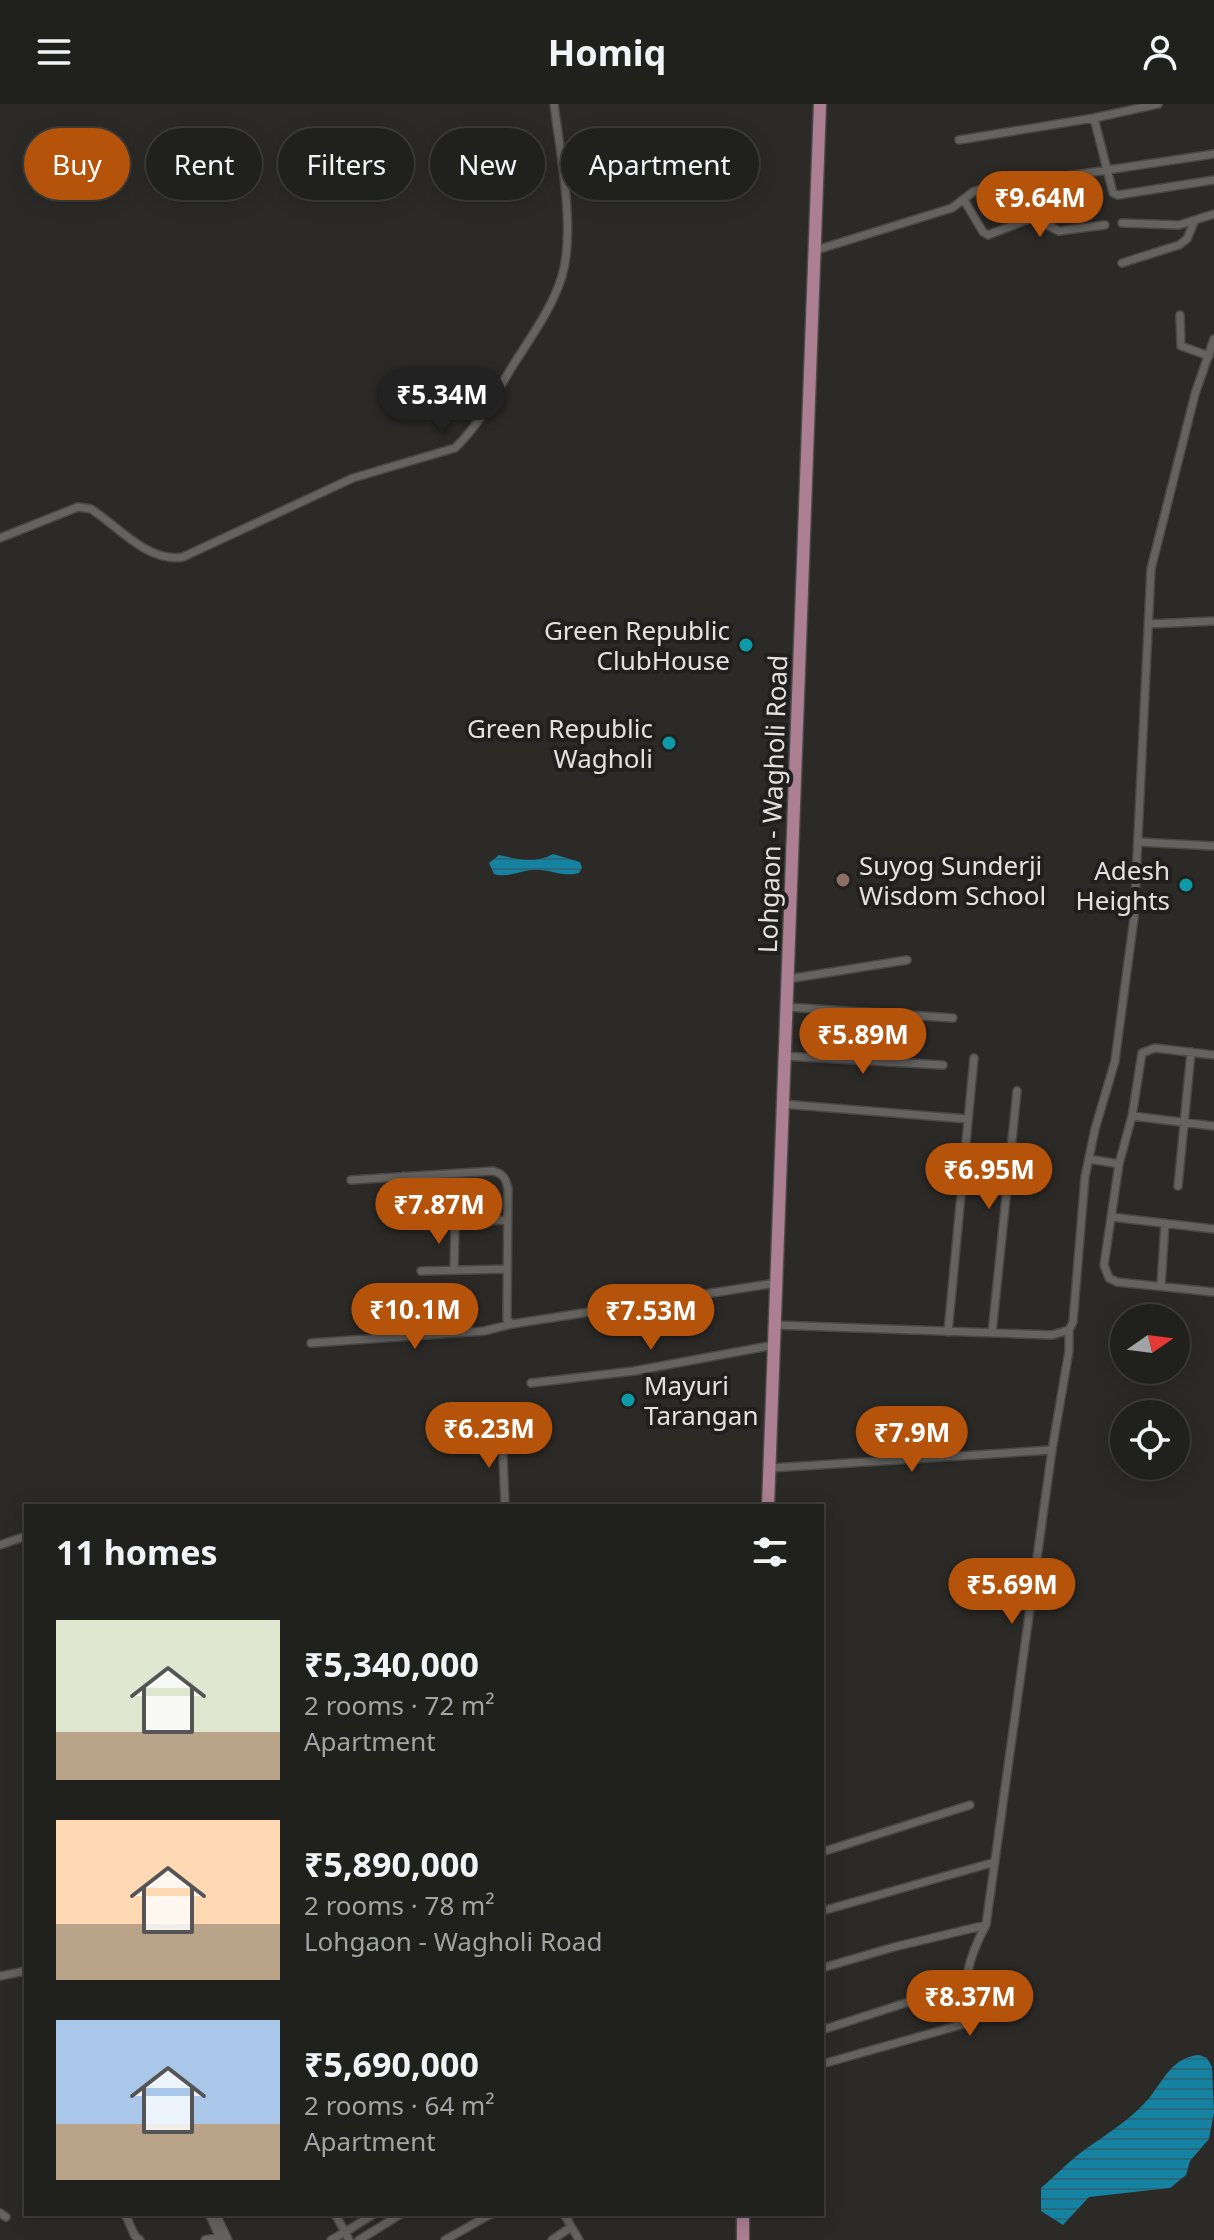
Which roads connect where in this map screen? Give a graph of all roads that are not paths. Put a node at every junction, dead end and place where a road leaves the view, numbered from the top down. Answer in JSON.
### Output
{"nodes":[{"id":1,"x":554,"y":104,"type":"edge"},
{"id":2,"x":820,"y":104,"type":"edge"},
{"id":3,"x":1158,"y":104,"type":"edge"},
{"id":4,"x":1094,"y":118,"type":"junction"},
{"id":5,"x":959,"y":140,"type":"dead end"},
{"id":6,"x":1214,"y":154,"type":"edge"},
{"id":7,"x":1106,"y":171,"type":"junction"},
{"id":8,"x":1214,"y":180,"type":"edge"},
{"id":9,"x":964,"y":200,"type":"junction"},
{"id":10,"x":1214,"y":214,"type":"edge"},
{"id":11,"x":1194,"y":222,"type":"junction"},
{"id":12,"x":1122,"y":223,"type":"dead end"},
{"id":13,"x":1105,"y":225,"type":"dead end"},
{"id":14,"x":813,"y":251,"type":"junction"},
{"id":15,"x":1122,"y":263,"type":"dead end"},
{"id":16,"x":1180,"y":315,"type":"dead end"},
{"id":17,"x":1214,"y":339,"type":"edge"},
{"id":18,"x":1209,"y":356,"type":"junction"},
{"id":19,"x":0,"y":538,"type":"edge"},
{"id":20,"x":1214,"y":621,"type":"edge"},
{"id":21,"x":1149,"y":624,"type":"junction"},
{"id":22,"x":1138,"y":842,"type":"junction"},
{"id":23,"x":1214,"y":846,"type":"edge"},
{"id":24,"x":907,"y":960,"type":"dead end"},
{"id":25,"x":788,"y":979,"type":"junction"},
{"id":26,"x":786,"y":1007,"type":"junction"},
{"id":27,"x":953,"y":1018,"type":"dead end"},
{"id":28,"x":1191,"y":1052,"type":"junction"},
{"id":29,"x":1214,"y":1055,"type":"edge"},
{"id":30,"x":784,"y":1056,"type":"junction"},
{"id":31,"x":974,"y":1058,"type":"dead end"},
{"id":32,"x":943,"y":1065,"type":"dead end"},
{"id":33,"x":1017,"y":1091,"type":"dead end"},
{"id":34,"x":782,"y":1104,"type":"junction"},
{"id":35,"x":1132,"y":1116,"type":"junction"},
{"id":36,"x":968,"y":1119,"type":"junction"},
{"id":37,"x":1185,"y":1122,"type":"junction"},
{"id":38,"x":1214,"y":1126,"type":"edge"},
{"id":39,"x":1089,"y":1159,"type":"junction"},
{"id":40,"x":1119,"y":1164,"type":"junction"},
{"id":41,"x":404,"y":1176,"type":"junction"},
{"id":42,"x":351,"y":1180,"type":"dead end"},
{"id":43,"x":1178,"y":1186,"type":"dead end"},
{"id":44,"x":1111,"y":1217,"type":"junction"},
{"id":45,"x":507,"y":1220,"type":"junction"},
{"id":46,"x":455,"y":1222,"type":"junction"},
{"id":47,"x":1165,"y":1223,"type":"junction"},
{"id":48,"x":1214,"y":1229,"type":"edge"},
{"id":49,"x":507,"y":1269,"type":"junction"},
{"id":50,"x":454,"y":1270,"type":"junction"},
{"id":51,"x":421,"y":1271,"type":"dead end"},
{"id":52,"x":776,"y":1283,"type":"junction"},
{"id":53,"x":1161,"y":1286,"type":"junction"},
{"id":54,"x":1214,"y":1292,"type":"edge"},
{"id":55,"x":512,"y":1324,"type":"junction"},
{"id":56,"x":775,"y":1325,"type":"junction"},
{"id":57,"x":1069,"y":1330,"type":"junction"},
{"id":58,"x":948,"y":1332,"type":"junction"},
{"id":59,"x":992,"y":1333,"type":"junction"},
{"id":60,"x":311,"y":1343,"type":"dead end"},
{"id":61,"x":774,"y":1345,"type":"junction"},
{"id":62,"x":531,"y":1383,"type":"dead end"},
{"id":63,"x":502,"y":1432,"type":"dead end"},
{"id":64,"x":1052,"y":1450,"type":"junction"},
{"id":65,"x":771,"y":1468,"type":"junction"},
{"id":66,"x":505,"y":1504,"type":"edge"},
{"id":67,"x":768,"y":1504,"type":"edge"},
{"id":68,"x":24,"y":1537,"type":"edge"},
{"id":69,"x":0,"y":1545,"type":"edge"},
{"id":70,"x":970,"y":1805,"type":"dead end"},
{"id":71,"x":824,"y":1851,"type":"edge"},
{"id":72,"x":995,"y":1862,"type":"junction"},
{"id":73,"x":824,"y":1910,"type":"edge"},
{"id":74,"x":986,"y":1925,"type":"junction"},
{"id":75,"x":824,"y":1967,"type":"edge"},
{"id":76,"x":24,"y":1971,"type":"edge"},
{"id":77,"x":0,"y":1976,"type":"edge"},
{"id":78,"x":964,"y":1984,"type":"junction"},
{"id":79,"x":824,"y":2029,"type":"edge"},
{"id":80,"x":824,"y":2063,"type":"edge"},
{"id":81,"x":126,"y":2216,"type":"edge"},
{"id":82,"x":210,"y":2216,"type":"edge"},
{"id":83,"x":217,"y":2216,"type":"edge"},
{"id":84,"x":336,"y":2216,"type":"edge"},
{"id":85,"x":372,"y":2216,"type":"edge"},
{"id":86,"x":398,"y":2216,"type":"edge"},
{"id":87,"x":487,"y":2216,"type":"edge"},
{"id":88,"x":565,"y":2216,"type":"edge"},
{"id":89,"x":743,"y":2216,"type":"edge"},
{"id":90,"x":571,"y":2227,"type":"junction"},
{"id":91,"x":347,"y":2236,"type":"edge"},
{"id":92,"x":220,"y":2238,"type":"edge"},
{"id":93,"x":140,"y":2240,"type":"edge"},
{"id":94,"x":205,"y":2240,"type":"edge"},
{"id":95,"x":228,"y":2240,"type":"edge"},
{"id":96,"x":331,"y":2240,"type":"edge"},
{"id":97,"x":359,"y":2240,"type":"edge"},
{"id":98,"x":445,"y":2240,"type":"edge"},
{"id":99,"x":552,"y":2240,"type":"edge"},
{"id":100,"x":579,"y":2240,"type":"edge"},
{"id":101,"x":743,"y":2240,"type":"edge"}],
"edges":[{"from":1,"to":19,"type":"street"},
{"from":2,"to":14,"type":"main road","name":"Lohgaon - Wagholi Road"},
{"from":3,"to":4,"type":"street"},
{"from":4,"to":5,"type":"street"},
{"from":4,"to":7,"type":"street"},
{"from":6,"to":7,"type":"street"},
{"from":7,"to":8,"type":"street"},
{"from":7,"to":9,"type":"street"},
{"from":9,"to":13,"type":"street"},
{"from":9,"to":14,"type":"street"},
{"from":10,"to":11,"type":"street"},
{"from":11,"to":12,"type":"street"},
{"from":11,"to":15,"type":"street"},
{"from":14,"to":25,"type":"main road","name":"Lohgaon - Wagholi Road"},
{"from":16,"to":18,"type":"street"},
{"from":17,"to":18,"type":"street"},
{"from":18,"to":21,"type":"street"},
{"from":20,"to":21,"type":"street"},
{"from":21,"to":22,"type":"street"},
{"from":22,"to":23,"type":"street"},
{"from":22,"to":39,"type":"street"},
{"from":24,"to":25,"type":"street"},
{"from":25,"to":26,"type":"main road","name":"Lohgaon - Wagholi Road"},
{"from":26,"to":27,"type":"street"},
{"from":26,"to":30,"type":"main road","name":"Lohgaon - Wagholi Road"},
{"from":28,"to":29,"type":"street"},
{"from":28,"to":35,"type":"street"},
{"from":28,"to":37,"type":"street"},
{"from":30,"to":32,"type":"street"},
{"from":30,"to":34,"type":"main road","name":"Lohgaon - Wagholi Road"},
{"from":31,"to":36,"type":"street"},
{"from":33,"to":59,"type":"street"},
{"from":34,"to":36,"type":"street"},
{"from":34,"to":52,"type":"main road","name":"Lohgaon - Wagholi Road"},
{"from":35,"to":37,"type":"street"},
{"from":35,"to":40,"type":"street"},
{"from":36,"to":58,"type":"street"},
{"from":37,"to":38,"type":"street"},
{"from":37,"to":43,"type":"street"},
{"from":39,"to":40,"type":"street"},
{"from":39,"to":57,"type":"street"},
{"from":40,"to":44,"type":"street"},
{"from":41,"to":42,"type":"street"},
{"from":41,"to":45,"type":"street"},
{"from":41,"to":46,"type":"street"},
{"from":44,"to":47,"type":"street"},
{"from":44,"to":53,"type":"street"},
{"from":45,"to":46,"type":"street"},
{"from":45,"to":49,"type":"street"},
{"from":46,"to":50,"type":"street"},
{"from":47,"to":48,"type":"street"},
{"from":47,"to":53,"type":"street"},
{"from":49,"to":50,"type":"street"},
{"from":49,"to":55,"type":"street"},
{"from":50,"to":51,"type":"street"},
{"from":52,"to":55,"type":"street"},
{"from":52,"to":56,"type":"main road","name":"Lohgaon - Wagholi Road"},
{"from":53,"to":54,"type":"street"},
{"from":55,"to":60,"type":"street"},
{"from":56,"to":58,"type":"street"},
{"from":56,"to":61,"type":"main road","name":"Lohgaon - Wagholi Road"},
{"from":57,"to":59,"type":"street"},
{"from":57,"to":64,"type":"street"},
{"from":58,"to":59,"type":"street"},
{"from":61,"to":62,"type":"street"},
{"from":61,"to":65,"type":"main road","name":"Lohgaon - Wagholi Road"},
{"from":63,"to":66,"type":"street"},
{"from":64,"to":65,"type":"street"},
{"from":64,"to":72,"type":"street"},
{"from":65,"to":67,"type":"main road","name":"Lohgaon - Wagholi Road"},
{"from":68,"to":69,"type":"street"},
{"from":70,"to":71,"type":"street"},
{"from":72,"to":73,"type":"street"},
{"from":72,"to":74,"type":"street"},
{"from":74,"to":75,"type":"street"},
{"from":74,"to":78,"type":"street"},
{"from":76,"to":77,"type":"street"},
{"from":78,"to":79,"type":"street"},
{"from":78,"to":80,"type":"street"},
{"from":81,"to":93,"type":"street"},
{"from":82,"to":92,"type":"street"},
{"from":83,"to":95,"type":"street"},
{"from":84,"to":91,"type":"street"},
{"from":85,"to":91,"type":"street"},
{"from":86,"to":97,"type":"street"},
{"from":87,"to":98,"type":"street"},
{"from":88,"to":90,"type":"street"},
{"from":89,"to":101,"type":"main road"},
{"from":90,"to":99,"type":"street"},
{"from":90,"to":100,"type":"street"},
{"from":91,"to":96,"type":"street"},
{"from":92,"to":94,"type":"street"}]}
